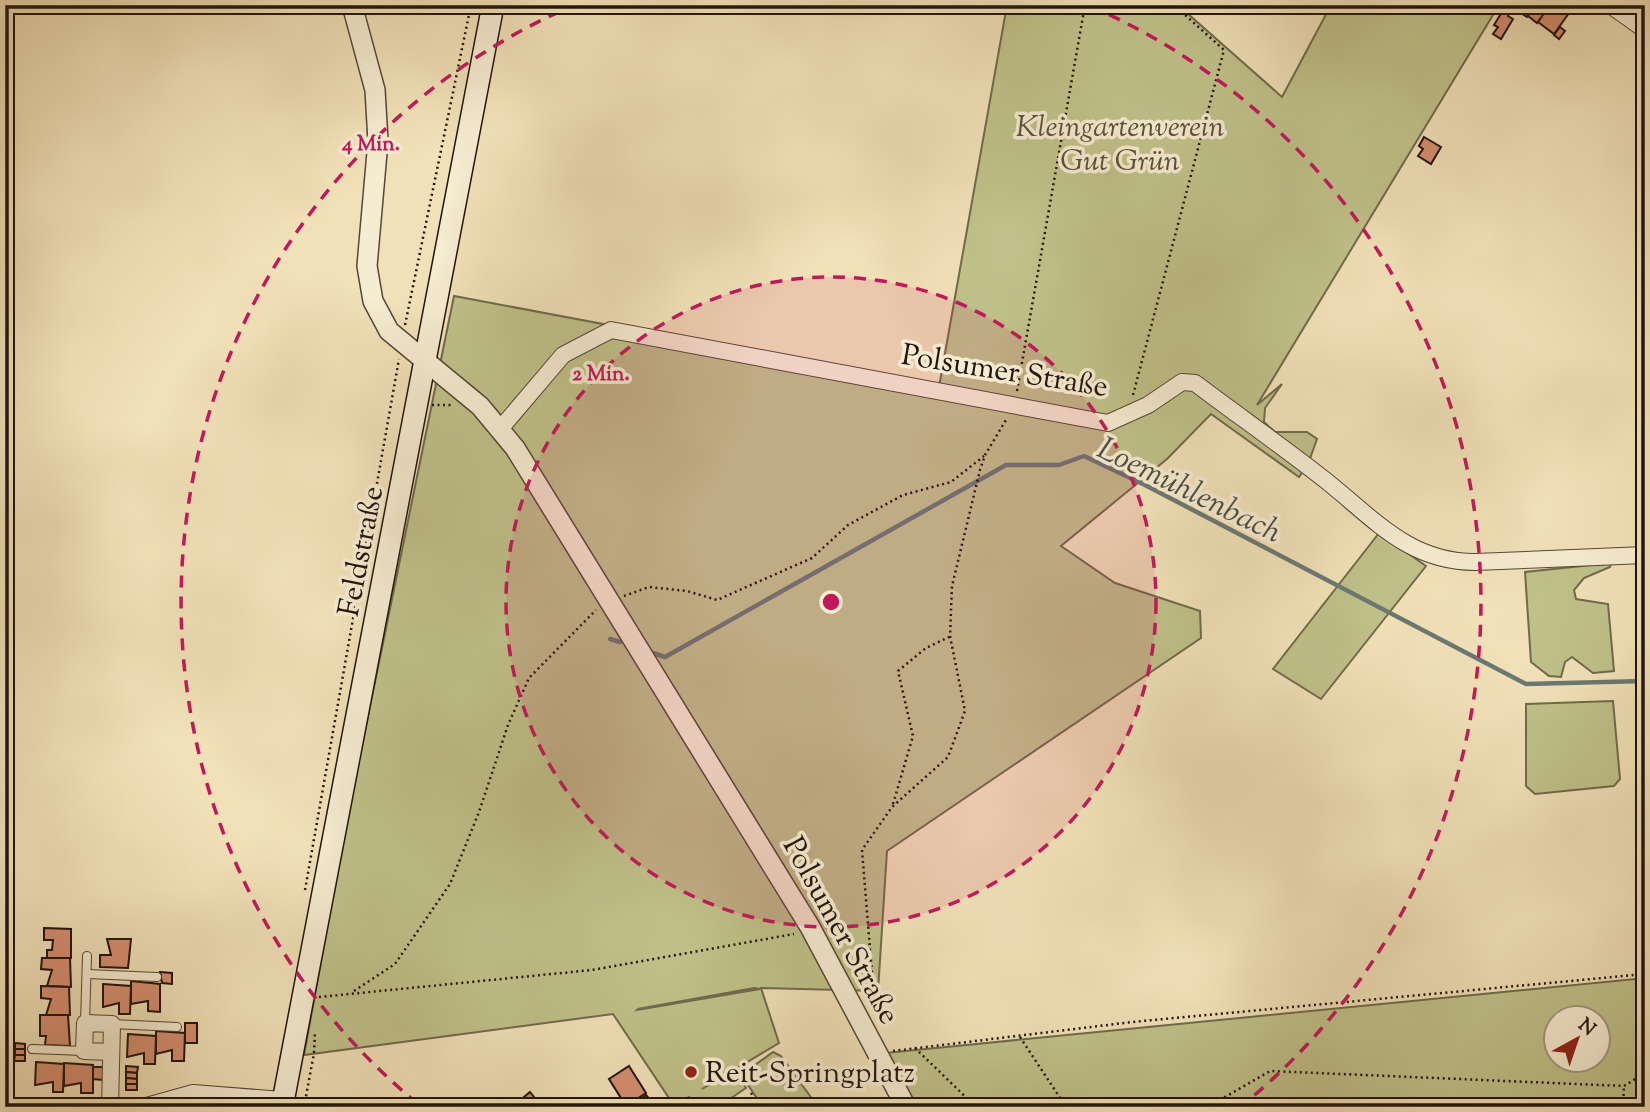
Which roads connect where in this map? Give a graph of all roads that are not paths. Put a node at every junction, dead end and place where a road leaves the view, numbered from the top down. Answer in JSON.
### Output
{"nodes":[{"id":1,"x":352,"y":5,"type":"edge"},
{"id":2,"x":493,"y":5,"type":"edge"},
{"id":3,"x":1610,"y":5,"type":"edge"},
{"id":4,"x":1645,"y":30,"type":"edge"},
{"id":5,"x":425,"y":362,"type":"junction"},
{"id":6,"x":500,"y":428,"type":"junction"},
{"id":7,"x":1645,"y":555,"type":"edge"},
{"id":8,"x":87,"y":956,"type":"dead end"},
{"id":9,"x":87,"y":974,"type":"junction"},
{"id":10,"x":157,"y":977,"type":"dead end"},
{"id":11,"x":85,"y":1023,"type":"junction"},
{"id":12,"x":112,"y":1024,"type":"junction"},
{"id":13,"x":177,"y":1027,"type":"dead end"},
{"id":14,"x":32,"y":1049,"type":"dead end"},
{"id":15,"x":84,"y":1051,"type":"junction"},
{"id":16,"x":111,"y":1052,"type":"junction"},
{"id":17,"x":283,"y":1103,"type":"edge"},
{"id":18,"x":110,"y":1107,"type":"edge"},
{"id":19,"x":143,"y":1107,"type":"edge"},
{"id":20,"x":906,"y":1107,"type":"edge"}],
"edges":[{"from":1,"to":5,"type":"street","name":"Polsumer Straße"},
{"from":2,"to":5,"type":"main road","name":"Feldstraße"},
{"from":3,"to":4,"type":"street"},
{"from":5,"to":6,"type":"street","name":"Polsumer Straße"},
{"from":5,"to":17,"type":"main road","name":"Feldstraße"},
{"from":6,"to":7,"type":"street","name":"Polsumer Straße"},
{"from":6,"to":20,"type":"street","name":"Polsumer Straße"},
{"from":8,"to":9,"type":"lane"},
{"from":9,"to":10,"type":"lane"},
{"from":9,"to":11,"type":"lane"},
{"from":11,"to":12,"type":"street"},
{"from":11,"to":15,"type":"street"},
{"from":12,"to":13,"type":"lane"},
{"from":12,"to":16,"type":"street"},
{"from":14,"to":15,"type":"lane"},
{"from":15,"to":16,"type":"street"},
{"from":16,"to":18,"type":"street"},
{"from":17,"to":19,"type":"street"}]}
